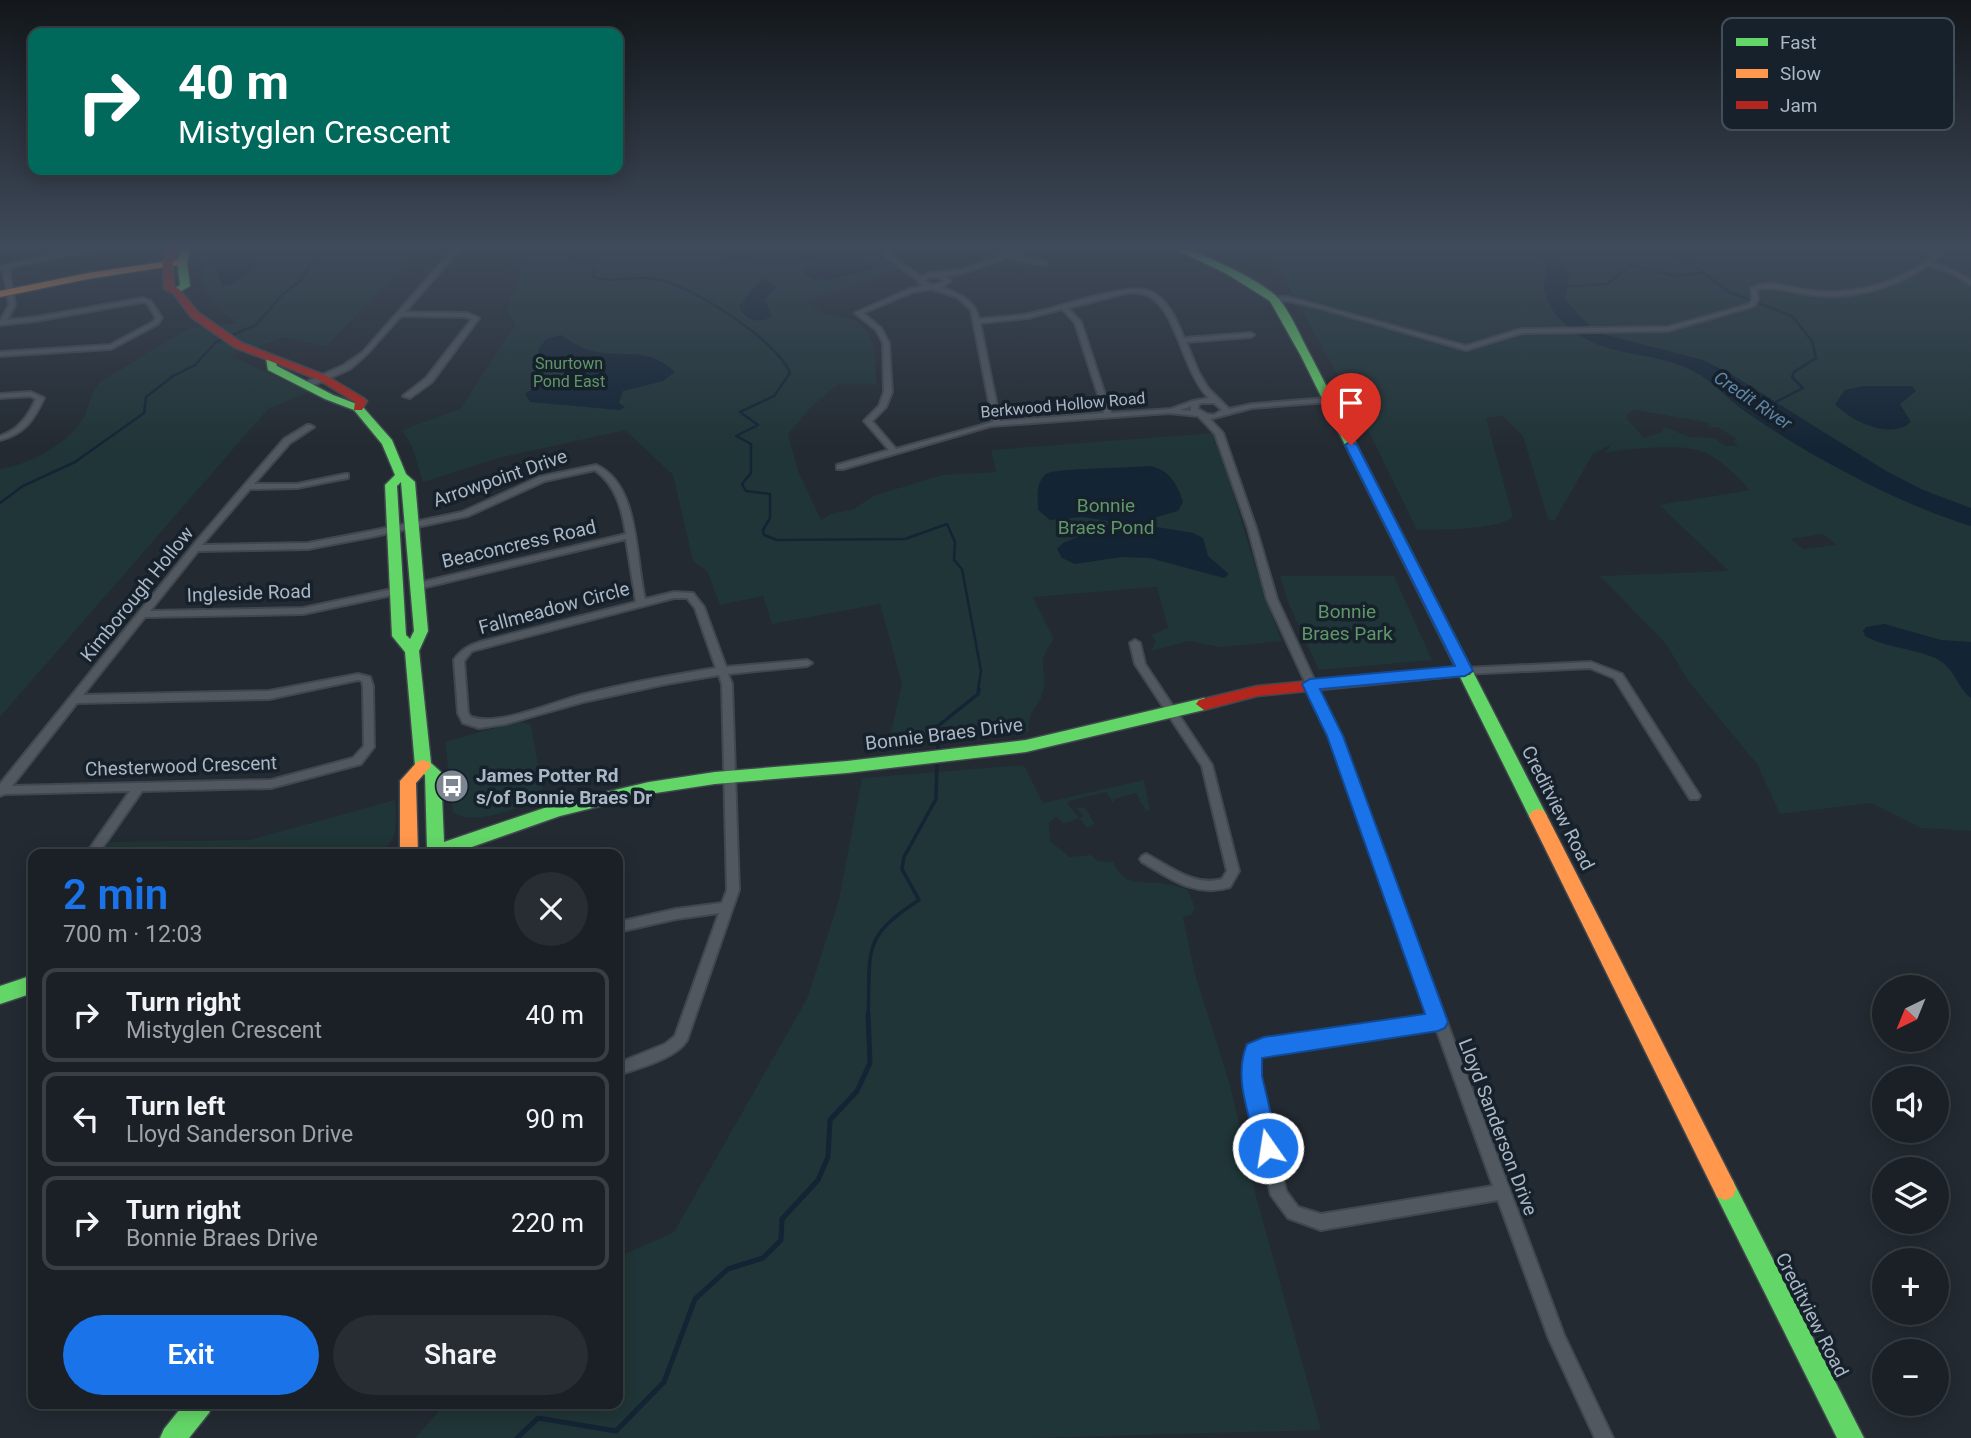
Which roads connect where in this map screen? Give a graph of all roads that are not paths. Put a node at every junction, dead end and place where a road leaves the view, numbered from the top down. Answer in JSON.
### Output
{"nodes":[{"id":1,"x":64,"y":314,"type":"edge"},
{"id":2,"x":157,"y":314,"type":"edge"},
{"id":3,"x":195,"y":314,"type":"edge"},
{"id":4,"x":399,"y":314,"type":"edge"},
{"id":5,"x":406,"y":314,"type":"edge"},
{"id":6,"x":859,"y":314,"type":"edge"},
{"id":7,"x":974,"y":314,"type":"edge"},
{"id":8,"x":1035,"y":314,"type":"edge"},
{"id":9,"x":1070,"y":314,"type":"edge"},
{"id":10,"x":1169,"y":314,"type":"edge"},
{"id":11,"x":1282,"y":314,"type":"edge"},
{"id":12,"x":1347,"y":314,"type":"edge"},
{"id":13,"x":1723,"y":314,"type":"edge"},
{"id":14,"x":977,"y":321,"type":"junction"},
{"id":15,"x":2,"y":323,"type":"edge"},
{"id":16,"x":1251,"y":335,"type":"dead end"},
{"id":17,"x":1181,"y":340,"type":"junction"},
{"id":18,"x":0,"y":354,"type":"edge"},
{"id":19,"x":316,"y":381,"type":"junction"},
{"id":20,"x":1200,"y":386,"type":"junction"},
{"id":21,"x":0,"y":396,"type":"edge"},
{"id":22,"x":407,"y":396,"type":"dead end"},
{"id":23,"x":1328,"y":400,"type":"junction"},
{"id":24,"x":1196,"y":402,"type":"junction"},
{"id":25,"x":1218,"y":402,"type":"junction"},
{"id":26,"x":1252,"y":405,"type":"junction"},
{"id":27,"x":1169,"y":411,"type":"junction"},
{"id":28,"x":1224,"y":413,"type":"junction"},
{"id":29,"x":1108,"y":415,"type":"junction"},
{"id":30,"x":1201,"y":415,"type":"junction"},
{"id":31,"x":997,"y":423,"type":"junction"},
{"id":32,"x":310,"y":426,"type":"dead end"},
{"id":33,"x":1219,"y":433,"type":"junction"},
{"id":34,"x":0,"y":438,"type":"edge"},
{"id":35,"x":894,"y":451,"type":"junction"},
{"id":36,"x":840,"y":467,"type":"dead end"},
{"id":37,"x":345,"y":476,"type":"dead end"},
{"id":38,"x":401,"y":476,"type":"junction"},
{"id":39,"x":248,"y":487,"type":"junction"},
{"id":40,"x":413,"y":525,"type":"junction"},
{"id":41,"x":393,"y":530,"type":"junction"},
{"id":42,"x":629,"y":536,"type":"junction"},
{"id":43,"x":196,"y":548,"type":"junction"},
{"id":44,"x":418,"y":586,"type":"junction"},
{"id":45,"x":397,"y":591,"type":"junction"},
{"id":46,"x":641,"y":603,"type":"junction"},
{"id":47,"x":142,"y":614,"type":"junction"},
{"id":48,"x":1135,"y":643,"type":"dead end"},
{"id":49,"x":412,"y":652,"type":"junction"},
{"id":50,"x":807,"y":663,"type":"dead end"},
{"id":51,"x":1465,"y":671,"type":"junction"},
{"id":52,"x":723,"y":673,"type":"junction"},
{"id":53,"x":1310,"y":684,"type":"junction"},
{"id":54,"x":75,"y":699,"type":"junction"},
{"id":55,"x":1172,"y":711,"type":"junction"},
{"id":56,"x":423,"y":766,"type":"junction"},
{"id":57,"x":731,"y":776,"type":"junction"},
{"id":58,"x":139,"y":787,"type":"junction"},
{"id":59,"x":1,"y":791,"type":"edge"},
{"id":60,"x":1694,"y":796,"type":"dead end"},
{"id":61,"x":96,"y":849,"type":"edge"},
{"id":62,"x":410,"y":849,"type":"edge"},
{"id":63,"x":434,"y":849,"type":"edge"},
{"id":64,"x":446,"y":849,"type":"edge"},
{"id":65,"x":1146,"y":859,"type":"dead end"},
{"id":66,"x":728,"y":907,"type":"junction"},
{"id":67,"x":623,"y":927,"type":"edge"},
{"id":68,"x":28,"y":986,"type":"edge"},
{"id":69,"x":0,"y":995,"type":"edge"},
{"id":70,"x":1438,"y":1022,"type":"junction"},
{"id":71,"x":623,"y":1067,"type":"edge"},
{"id":72,"x":1503,"y":1192,"type":"junction"},
{"id":73,"x":196,"y":1409,"type":"edge"},
{"id":74,"x":173,"y":1438,"type":"edge"},
{"id":75,"x":1604,"y":1438,"type":"edge"},
{"id":76,"x":1851,"y":1438,"type":"edge"}],
"edges":[{"from":1,"to":15,"type":"street"},
{"from":2,"to":18,"type":"street"},
{"from":3,"to":19,"type":"street"},
{"from":4,"to":19,"type":"street"},
{"from":5,"to":22,"type":"street"},
{"from":6,"to":35,"type":"street"},
{"from":7,"to":14,"type":"street"},
{"from":8,"to":14,"type":"street"},
{"from":9,"to":29,"type":"street"},
{"from":10,"to":17,"type":"street"},
{"from":11,"to":23,"type":"street","name":"Creditview Road"},
{"from":12,"to":13,"type":"street"},
{"from":14,"to":31,"type":"street"},
{"from":16,"to":17,"type":"street"},
{"from":17,"to":20,"type":"street"},
{"from":19,"to":38,"type":"street"},
{"from":20,"to":24,"type":"street"},
{"from":20,"to":25,"type":"street"},
{"from":21,"to":34,"type":"street"},
{"from":23,"to":26,"type":"street"},
{"from":23,"to":51,"type":"street","name":"Creditview Road"},
{"from":24,"to":25,"type":"street","name":"Berkwood Hollow Road"},
{"from":24,"to":27,"type":"street","name":"Berkwood Hollow Road"},
{"from":24,"to":30,"type":"street","name":"Lloyd Sanderson Drive"},
{"from":25,"to":26,"type":"street"},
{"from":25,"to":28,"type":"street"},
{"from":26,"to":28,"type":"street"},
{"from":27,"to":29,"type":"street","name":"Berkwood Hollow Road"},
{"from":27,"to":30,"type":"street","name":"Berkwood Hollow Road"},
{"from":28,"to":30,"type":"street","name":"Berkwood Hollow Road"},
{"from":28,"to":33,"type":"street","name":"Lloyd Sanderson Drive"},
{"from":29,"to":31,"type":"street","name":"Berkwood Hollow Road"},
{"from":30,"to":33,"type":"street","name":"Lloyd Sanderson Drive"},
{"from":31,"to":35,"type":"street","name":"Berkwood Hollow Road"},
{"from":32,"to":39,"type":"street","name":"Kimborough Hollow"},
{"from":33,"to":53,"type":"street","name":"Lloyd Sanderson Drive"},
{"from":35,"to":36,"type":"street","name":"Berkwood Hollow Road"},
{"from":37,"to":39,"type":"street"},
{"from":38,"to":40,"type":"street"},
{"from":38,"to":41,"type":"street"},
{"from":39,"to":43,"type":"street","name":"Kimborough Hollow"},
{"from":40,"to":41,"type":"street","name":"Arrowpoint Drive"},
{"from":40,"to":42,"type":"street","name":"Arrowpoint Drive"},
{"from":40,"to":44,"type":"street"},
{"from":41,"to":43,"type":"street","name":"Arrowpoint Drive"},
{"from":41,"to":45,"type":"street"},
{"from":42,"to":44,"type":"street","name":"Beaconcress Road"},
{"from":42,"to":46,"type":"street","name":"Arrowpoint Drive"},
{"from":43,"to":47,"type":"street","name":"Kimborough Hollow"},
{"from":44,"to":49,"type":"street"},
{"from":45,"to":47,"type":"street","name":"Ingleside Road"},
{"from":45,"to":49,"type":"street"},
{"from":46,"to":52,"type":"street","name":"Fallmeadow Circle"},
{"from":46,"to":52,"type":"street","name":"Fallmeadow Circle"},
{"from":47,"to":54,"type":"street","name":"Kimborough Hollow"},
{"from":48,"to":55,"type":"street"},
{"from":49,"to":56,"type":"street"},
{"from":50,"to":52,"type":"street"},
{"from":51,"to":53,"type":"street","name":"Bonnie Braes Drive"},
{"from":51,"to":60,"type":"street"},
{"from":51,"to":76,"type":"street","name":"Creditview Road"},
{"from":52,"to":57,"type":"street","name":"Fallmeadow Circle"},
{"from":53,"to":55,"type":"street","name":"Bonnie Braes Drive"},
{"from":53,"to":70,"type":"street","name":"Lloyd Sanderson Drive"},
{"from":54,"to":58,"type":"street","name":"Chesterwood Crescent"},
{"from":54,"to":59,"type":"street","name":"Kimborough Hollow"},
{"from":55,"to":57,"type":"street","name":"Bonnie Braes Drive"},
{"from":55,"to":65,"type":"street"},
{"from":56,"to":62,"type":"street"},
{"from":56,"to":63,"type":"street"},
{"from":57,"to":64,"type":"street","name":"Bonnie Braes Drive"},
{"from":57,"to":66,"type":"street","name":"Fallmeadow Circle"},
{"from":58,"to":59,"type":"street","name":"Chesterwood Crescent"},
{"from":58,"to":61,"type":"street"},
{"from":66,"to":67,"type":"street"},
{"from":66,"to":71,"type":"street","name":"Fallmeadow Circle"},
{"from":68,"to":69,"type":"street"},
{"from":70,"to":72,"type":"street","name":"Lloyd Sanderson Drive"},
{"from":70,"to":72,"type":"street"},
{"from":72,"to":75,"type":"street","name":"Lloyd Sanderson Drive"},
{"from":73,"to":74,"type":"street"}]}
